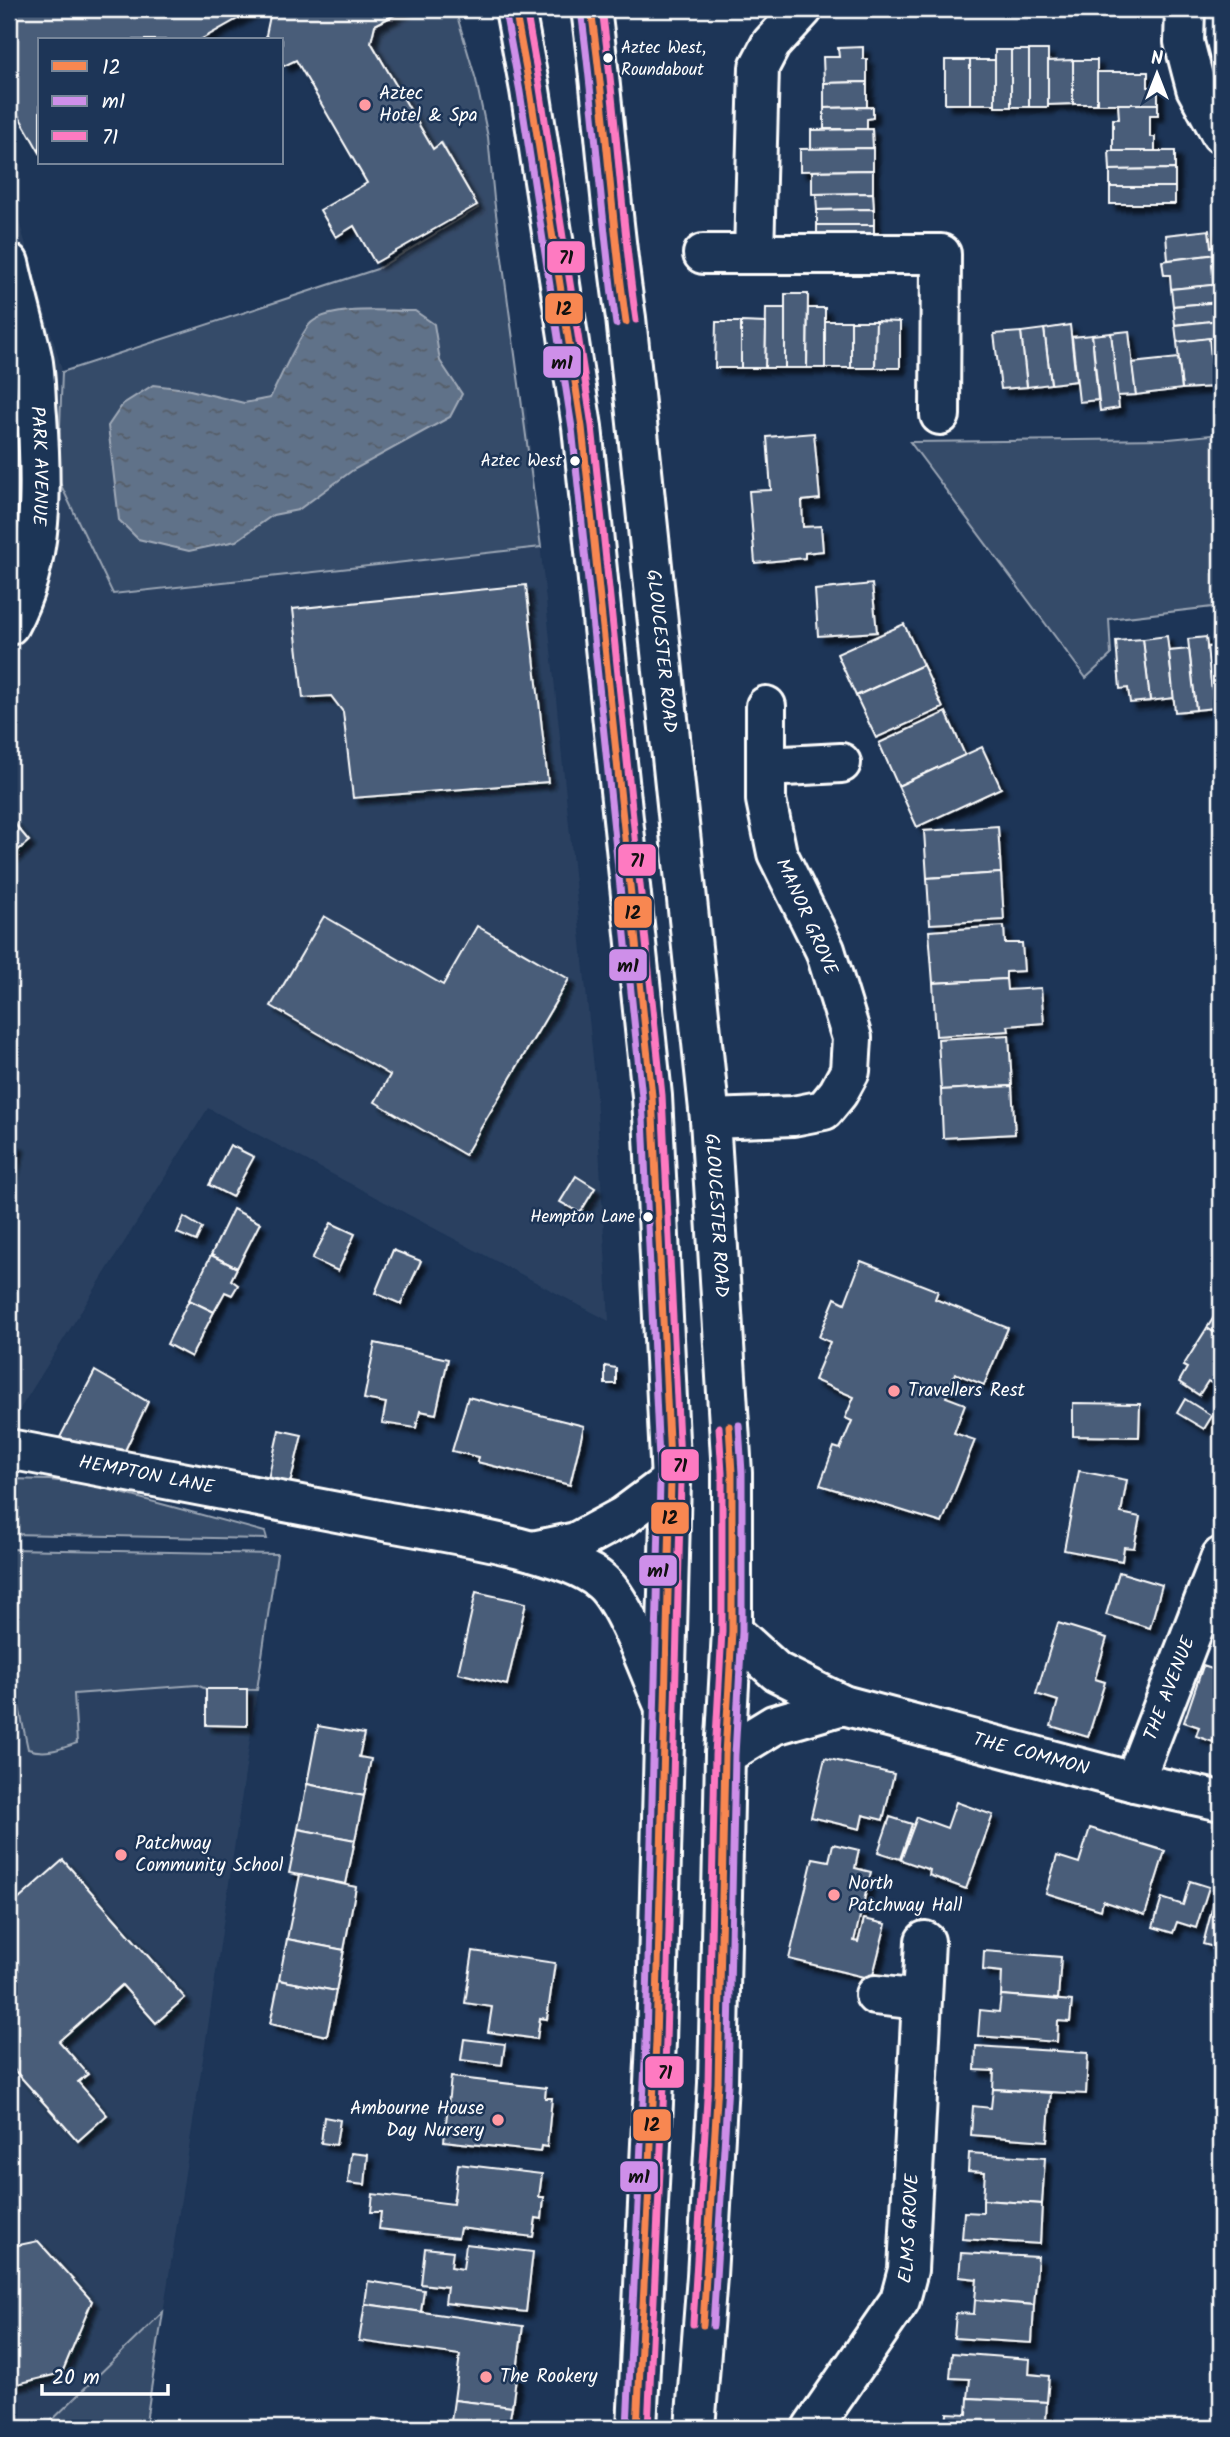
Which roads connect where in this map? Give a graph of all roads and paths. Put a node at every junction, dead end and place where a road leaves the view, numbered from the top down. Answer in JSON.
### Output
{"nodes":[{"id":1,"x":515,"y":9,"type":"edge"},
{"id":2,"x":591,"y":9,"type":"edge"},
{"id":3,"x":803,"y":9,"type":"edge"},
{"id":4,"x":1185,"y":9,"type":"edge"},
{"id":5,"x":1221,"y":134,"type":"edge"},
{"id":6,"x":703,"y":254,"type":"dead end"},
{"id":7,"x":754,"y":254,"type":"junction"},
{"id":8,"x":9,"y":263,"type":"edge"},
{"id":9,"x":940,"y":415,"type":"dead end"},
{"id":10,"x":9,"y":625,"type":"edge"},
{"id":11,"x":766,"y":706,"type":"dead end"},
{"id":12,"x":841,"y":763,"type":"dead end"},
{"id":13,"x":766,"y":767,"type":"junction"},
{"id":14,"x":710,"y":1119,"type":"junction"},
{"id":15,"x":9,"y":1449,"type":"edge"},
{"id":16,"x":671,"y":1481,"type":"junction"},
{"id":17,"x":532,"y":1552,"type":"junction"},
{"id":18,"x":1221,"y":1558,"type":"edge"},
{"id":19,"x":732,"y":1631,"type":"junction"},
{"id":20,"x":664,"y":1705,"type":"junction"},
{"id":21,"x":843,"y":1705,"type":"junction"},
{"id":22,"x":725,"y":1755,"type":"junction"},
{"id":23,"x":1133,"y":1782,"type":"junction"},
{"id":24,"x":1221,"y":1801,"type":"edge"},
{"id":25,"x":925,"y":1941,"type":"dead end"},
{"id":26,"x":875,"y":1995,"type":"dead end"},
{"id":27,"x":921,"y":2000,"type":"junction"},
{"id":28,"x":637,"y":2428,"type":"edge"},
{"id":29,"x":695,"y":2428,"type":"edge"},
{"id":30,"x":812,"y":2428,"type":"edge"}],
"edges":[{"from":1,"to":16,"type":"main road"},
{"from":2,"to":14,"type":"main road","name":"GLOUCESTER ROAD"},
{"from":3,"to":7,"type":"main road"},
{"from":4,"to":5,"type":"main road"},
{"from":6,"to":7,"type":"main road"},
{"from":7,"to":9,"type":"main road"},
{"from":8,"to":10,"type":"main road","name":"PARK AVENUE"},
{"from":11,"to":13,"type":"main road","name":"MANOR GROVE"},
{"from":12,"to":13,"type":"main road"},
{"from":13,"to":14,"type":"main road","name":"MANOR GROVE"},
{"from":14,"to":19,"type":"main road","name":"GLOUCESTER ROAD"},
{"from":15,"to":17,"type":"main road","name":"HEMPTON LANE"},
{"from":16,"to":17,"type":"main road","name":"HEMPTON LANE"},
{"from":16,"to":20,"type":"main road"},
{"from":17,"to":20,"type":"main road","name":"HEMPTON LANE"},
{"from":18,"to":23,"type":"main road","name":"THE AVENUE"},
{"from":19,"to":21,"type":"main road","name":"THE COMMON"},
{"from":19,"to":22,"type":"main road","name":"GLOUCESTER ROAD"},
{"from":20,"to":28,"type":"main road"},
{"from":21,"to":22,"type":"main road"},
{"from":21,"to":23,"type":"main road","name":"THE COMMON"},
{"from":22,"to":29,"type":"main road","name":"GLOUCESTER ROAD"},
{"from":23,"to":24,"type":"main road","name":"THE COMMON"},
{"from":25,"to":27,"type":"main road","name":"ELMS GROVE"},
{"from":26,"to":27,"type":"main road"},
{"from":27,"to":30,"type":"main road","name":"ELMS GROVE"}]}
